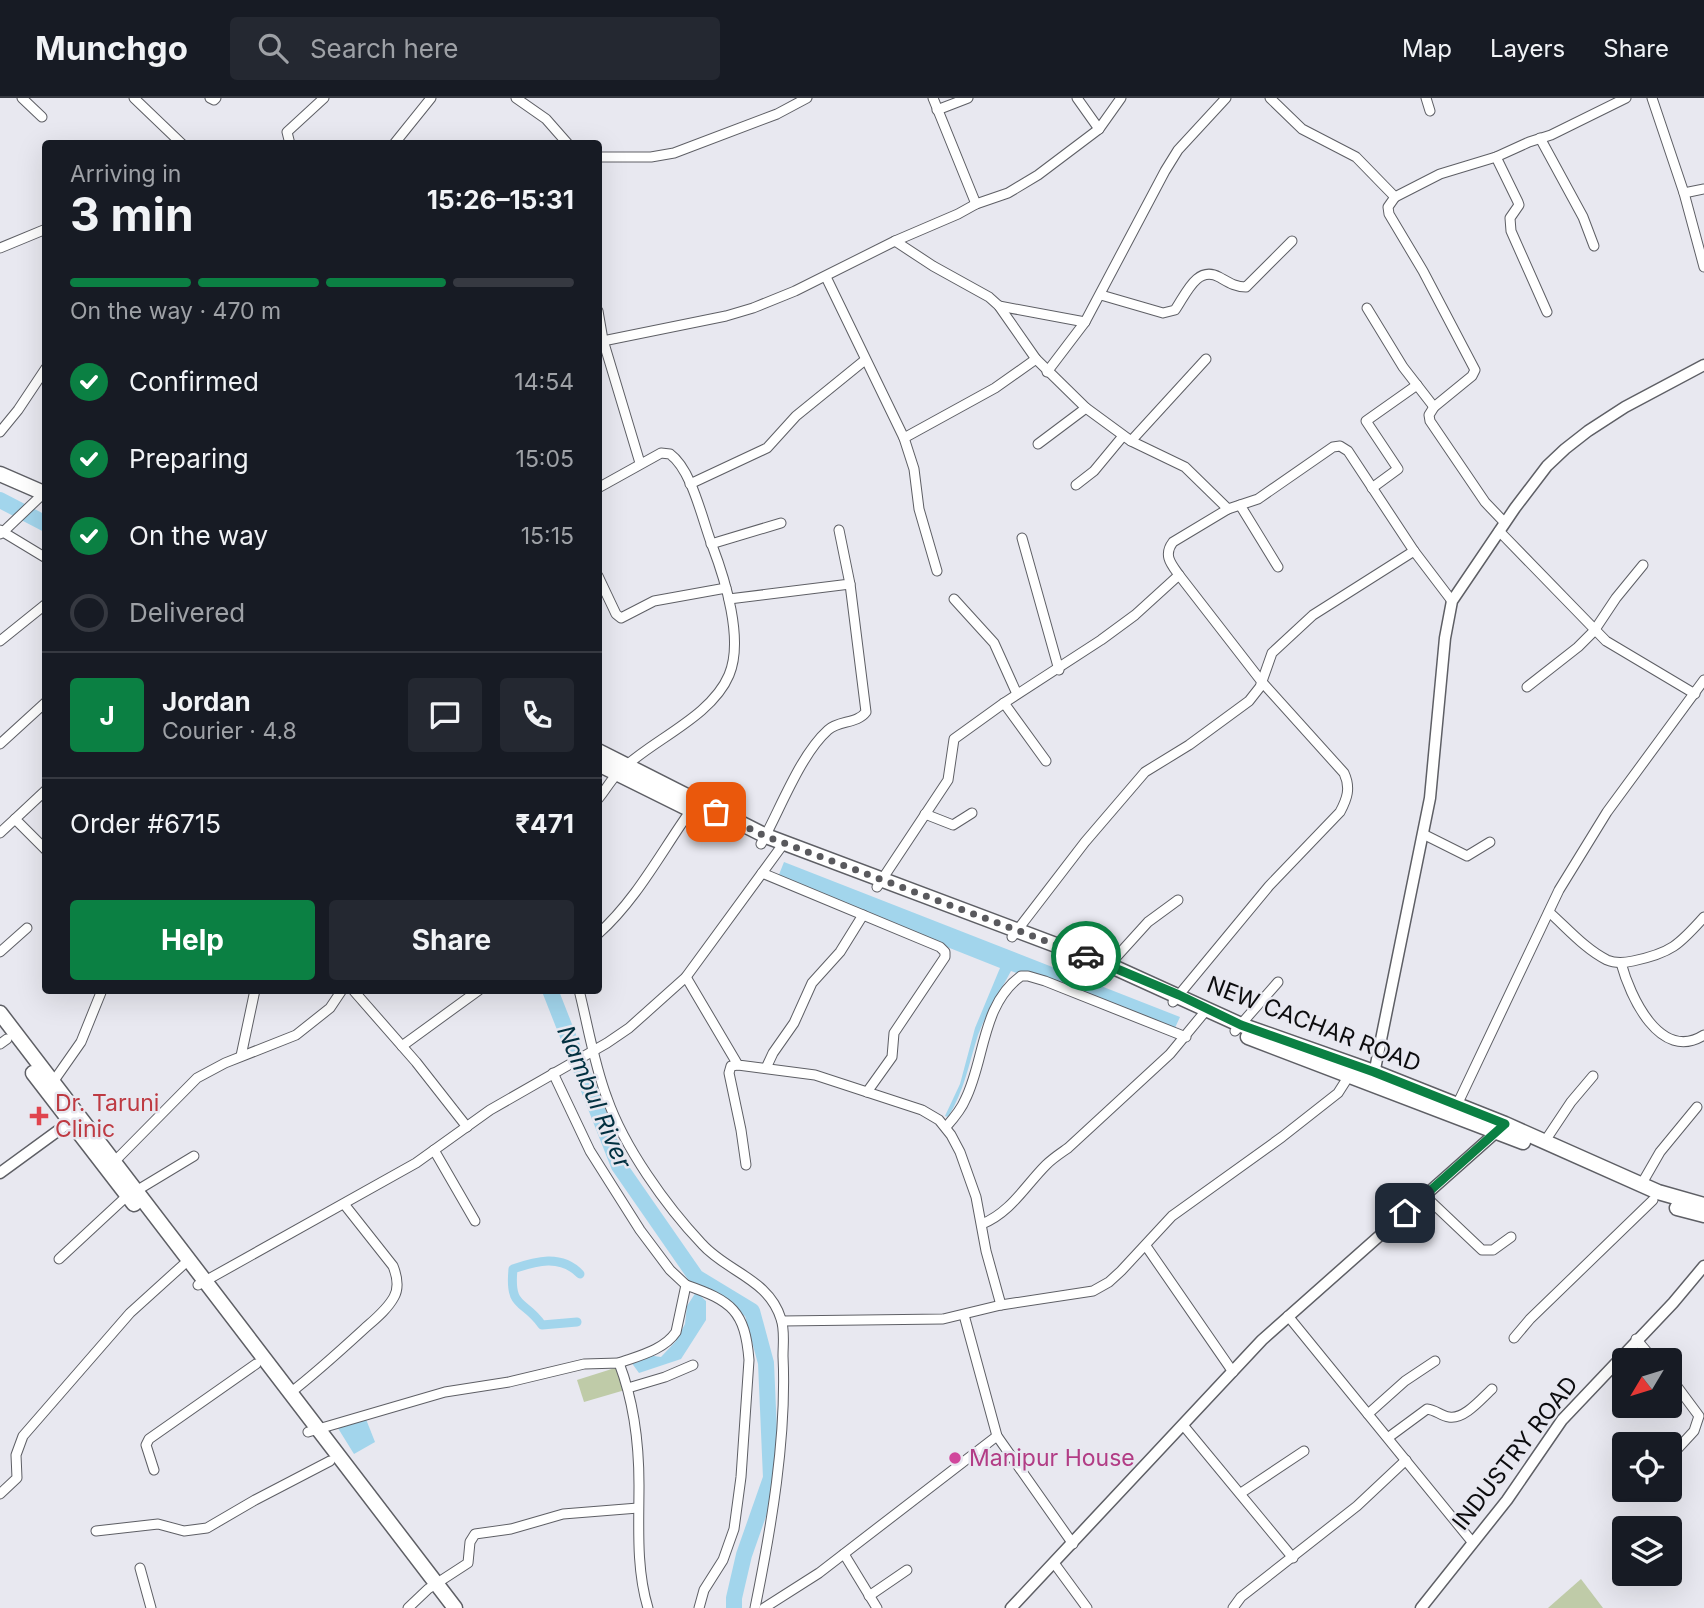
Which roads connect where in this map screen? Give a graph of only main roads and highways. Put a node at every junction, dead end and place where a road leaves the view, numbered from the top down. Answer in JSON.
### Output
{"nodes":[{"id":1,"x":0,"y":464,"type":"edge"},
{"id":2,"x":0,"y":474,"type":"edge"},
{"id":3,"x":42,"y":490,"type":"edge"},
{"id":4,"x":42,"y":490,"type":"edge"},
{"id":5,"x":602,"y":754,"type":"edge"},
{"id":6,"x":602,"y":765,"type":"edge"},
{"id":7,"x":623,"y":769,"type":"junction"},
{"id":8,"x":763,"y":840,"type":"junction"},
{"id":9,"x":1014,"y":933,"type":"junction"},
{"id":10,"x":1176,"y":998,"type":"junction"},
{"id":11,"x":0,"y":1013,"type":"edge"},
{"id":12,"x":2,"y":1037,"type":"edge"},
{"id":13,"x":75,"y":1119,"type":"junction"},
{"id":14,"x":1501,"y":1128,"type":"junction"},
{"id":15,"x":132,"y":1193,"type":"junction"},
{"id":16,"x":1704,"y":1205,"type":"edge"},
{"id":17,"x":1704,"y":1215,"type":"edge"},
{"id":18,"x":202,"y":1283,"type":"junction"},
{"id":19,"x":312,"y":1430,"type":"junction"},
{"id":20,"x":432,"y":1586,"type":"junction"},
{"id":21,"x":444,"y":1608,"type":"edge"},
{"id":22,"x":455,"y":1608,"type":"edge"}],
"edges":[{"from":1,"to":3,"type":"main road"},
{"from":2,"to":4,"type":"main road"},
{"from":5,"to":7,"type":"main road","name":"NEW CACHAR ROAD"},
{"from":6,"to":7,"type":"main road","name":"NEW CACHAR ROAD"},
{"from":7,"to":8,"type":"main road","name":"NEW CACHAR ROAD"},
{"from":7,"to":8,"type":"main road","name":"NEW CACHAR ROAD"},
{"from":8,"to":9,"type":"main road","name":"NEW CACHAR ROAD"},
{"from":9,"to":10,"type":"main road","name":"NEW CACHAR ROAD"},
{"from":9,"to":10,"type":"main road","name":"NEW CACHAR ROAD"},
{"from":10,"to":14,"type":"main road","name":"NEW CACHAR ROAD"},
{"from":11,"to":13,"type":"main road"},
{"from":12,"to":13,"type":"main road"},
{"from":13,"to":15,"type":"main road"},
{"from":13,"to":15,"type":"main road"},
{"from":14,"to":16,"type":"main road","name":"NEW CACHAR ROAD"},
{"from":14,"to":17,"type":"main road","name":"NEW CACHAR ROAD"},
{"from":15,"to":18,"type":"main road"},
{"from":15,"to":18,"type":"main road"},
{"from":18,"to":19,"type":"main road"},
{"from":18,"to":19,"type":"main road"},
{"from":19,"to":20,"type":"main road"},
{"from":19,"to":20,"type":"main road"},
{"from":20,"to":21,"type":"main road"},
{"from":20,"to":22,"type":"main road"}]}
